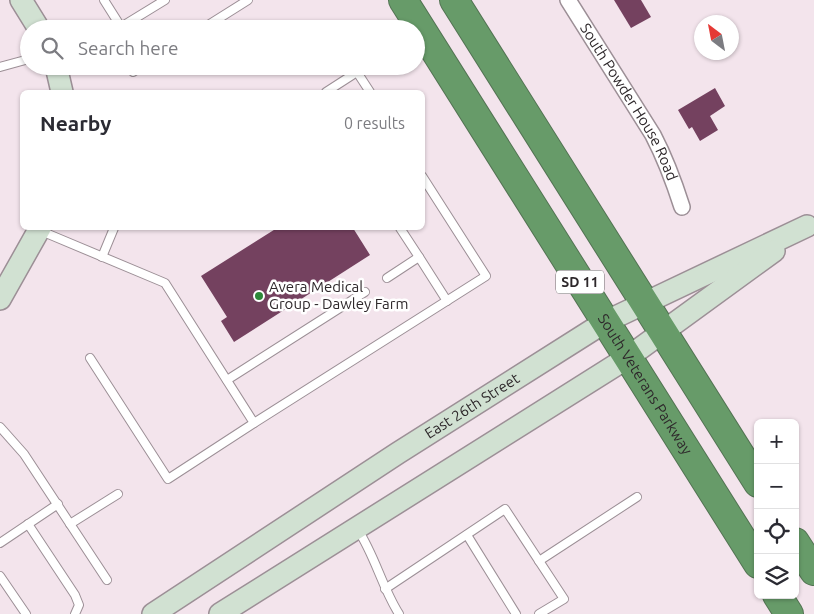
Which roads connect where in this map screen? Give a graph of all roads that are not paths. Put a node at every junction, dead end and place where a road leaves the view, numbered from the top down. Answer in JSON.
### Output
{"nodes":[{"id":1,"x":21,"y":0,"type":"edge"},
{"id":2,"x":104,"y":0,"type":"edge"},
{"id":3,"x":165,"y":0,"type":"edge"},
{"id":4,"x":248,"y":0,"type":"edge"},
{"id":5,"x":403,"y":0,"type":"edge"},
{"id":6,"x":454,"y":0,"type":"edge"},
{"id":7,"x":568,"y":0,"type":"edge"},
{"id":8,"x":33,"y":20,"type":"edge"},
{"id":9,"x":115,"y":20,"type":"edge"},
{"id":10,"x":133,"y":20,"type":"edge"},
{"id":11,"x":216,"y":20,"type":"edge"},
{"id":12,"x":416,"y":20,"type":"edge"},
{"id":13,"x":425,"y":35,"type":"edge"},
{"id":14,"x":20,"y":61,"type":"edge"},
{"id":15,"x":0,"y":67,"type":"edge"},
{"id":16,"x":58,"y":75,"type":"edge"},
{"id":17,"x":352,"y":75,"type":"edge"},
{"id":18,"x":359,"y":75,"type":"edge"},
{"id":19,"x":62,"y":90,"type":"edge"},
{"id":20,"x":329,"y":90,"type":"edge"},
{"id":21,"x":369,"y":90,"type":"edge"},
{"id":22,"x":425,"y":181,"type":"edge"},
{"id":23,"x":682,"y":207,"type":"dead end"},
{"id":24,"x":811,"y":224,"type":"edge"},
{"id":25,"x":39,"y":230,"type":"edge"},
{"id":26,"x":42,"y":230,"type":"edge"},
{"id":27,"x":113,"y":230,"type":"edge"},
{"id":28,"x":401,"y":230,"type":"edge"},
{"id":29,"x":102,"y":257,"type":"junction"},
{"id":30,"x":419,"y":257,"type":"junction"},
{"id":31,"x":386,"y":278,"type":"dead end"},
{"id":32,"x":365,"y":292,"type":"dead end"},
{"id":33,"x":0,"y":299,"type":"edge"},
{"id":34,"x":448,"y":301,"type":"junction"},
{"id":35,"x":645,"y":304,"type":"junction"},
{"id":36,"x":605,"y":322,"type":"junction"},
{"id":37,"x":662,"y":332,"type":"junction"},
{"id":38,"x":90,"y":358,"type":"dead end"},
{"id":39,"x":627,"y":358,"type":"junction"},
{"id":40,"x":227,"y":380,"type":"junction"},
{"id":41,"x":254,"y":423,"type":"junction"},
{"id":42,"x":0,"y":427,"type":"edge"},
{"id":43,"x":754,"y":476,"type":"edge"},
{"id":44,"x":118,"y":494,"type":"dead end"},
{"id":45,"x":637,"y":497,"type":"dead end"},
{"id":46,"x":58,"y":504,"type":"junction"},
{"id":47,"x":28,"y":524,"type":"junction"},
{"id":48,"x":70,"y":524,"type":"junction"},
{"id":49,"x":357,"y":529,"type":"junction"},
{"id":50,"x":466,"y":535,"type":"junction"},
{"id":51,"x":0,"y":543,"type":"edge"},
{"id":52,"x":799,"y":548,"type":"edge"},
{"id":53,"x":754,"y":558,"type":"edge"},
{"id":54,"x":539,"y":561,"type":"junction"},
{"id":55,"x":814,"y":571,"type":"edge"},
{"id":56,"x":0,"y":576,"type":"edge"},
{"id":57,"x":107,"y":580,"type":"dead end"},
{"id":58,"x":385,"y":589,"type":"junction"},
{"id":59,"x":780,"y":599,"type":"edge"},
{"id":60,"x":26,"y":614,"type":"edge"},
{"id":61,"x":75,"y":614,"type":"edge"},
{"id":62,"x":153,"y":614,"type":"edge"},
{"id":63,"x":220,"y":614,"type":"edge"},
{"id":64,"x":399,"y":614,"type":"edge"},
{"id":65,"x":516,"y":614,"type":"edge"},
{"id":66,"x":539,"y":614,"type":"edge"},
{"id":67,"x":789,"y":614,"type":"edge"}],
"edges":[{"from":1,"to":8,"type":"main road"},
{"from":2,"to":9,"type":"lane"},
{"from":3,"to":10,"type":"lane"},
{"from":4,"to":11,"type":"lane"},
{"from":5,"to":12,"type":"highway","name":"South Veterans Parkway","number":"SD 11"},
{"from":6,"to":35,"type":"highway","number":"SD 11"},
{"from":7,"to":23,"type":"street","name":"South Powder House Road"},
{"from":13,"to":36,"type":"highway","name":"South Veterans Parkway","number":"SD 11"},
{"from":14,"to":15,"type":"lane"},
{"from":16,"to":19,"type":"main road"},
{"from":17,"to":20,"type":"lane"},
{"from":18,"to":21,"type":"lane"},
{"from":22,"to":34,"type":"lane"},
{"from":24,"to":35,"type":"main road","name":"East 26th Street"},
{"from":24,"to":37,"type":"main road","name":"East 26th Street"},
{"from":25,"to":33,"type":"main road"},
{"from":26,"to":29,"type":"lane"},
{"from":27,"to":29,"type":"lane"},
{"from":28,"to":30,"type":"lane"},
{"from":29,"to":40,"type":"lane"},
{"from":30,"to":31,"type":"lane"},
{"from":30,"to":34,"type":"lane"},
{"from":32,"to":40,"type":"lane"},
{"from":34,"to":41,"type":"lane"},
{"from":35,"to":36,"type":"main road","name":"East 26th Street"},
{"from":35,"to":37,"type":"highway","number":"SD 11"},
{"from":36,"to":39,"type":"highway","name":"South Veterans Parkway","number":"SD 11"},
{"from":36,"to":62,"type":"main road","name":"East 26th Street"},
{"from":37,"to":39,"type":"main road","name":"East 26th Street"},
{"from":37,"to":43,"type":"highway","number":"SD 11"},
{"from":38,"to":41,"type":"lane"},
{"from":39,"to":49,"type":"main road","name":"East 26th Street"},
{"from":39,"to":53,"type":"highway","name":"South Veterans Parkway","number":"SD 11"},
{"from":40,"to":41,"type":"lane"},
{"from":42,"to":46,"type":"lane"},
{"from":44,"to":48,"type":"lane"},
{"from":45,"to":54,"type":"lane"},
{"from":46,"to":47,"type":"lane"},
{"from":46,"to":48,"type":"lane"},
{"from":47,"to":51,"type":"lane"},
{"from":47,"to":61,"type":"lane"},
{"from":48,"to":57,"type":"lane"},
{"from":49,"to":58,"type":"lane"},
{"from":49,"to":63,"type":"main road","name":"East 26th Street"},
{"from":50,"to":54,"type":"lane"},
{"from":50,"to":58,"type":"lane"},
{"from":50,"to":65,"type":"lane"},
{"from":52,"to":55,"type":"highway"},
{"from":54,"to":66,"type":"lane"},
{"from":56,"to":60,"type":"lane"},
{"from":58,"to":64,"type":"lane"},
{"from":59,"to":67,"type":"highway"}]}
